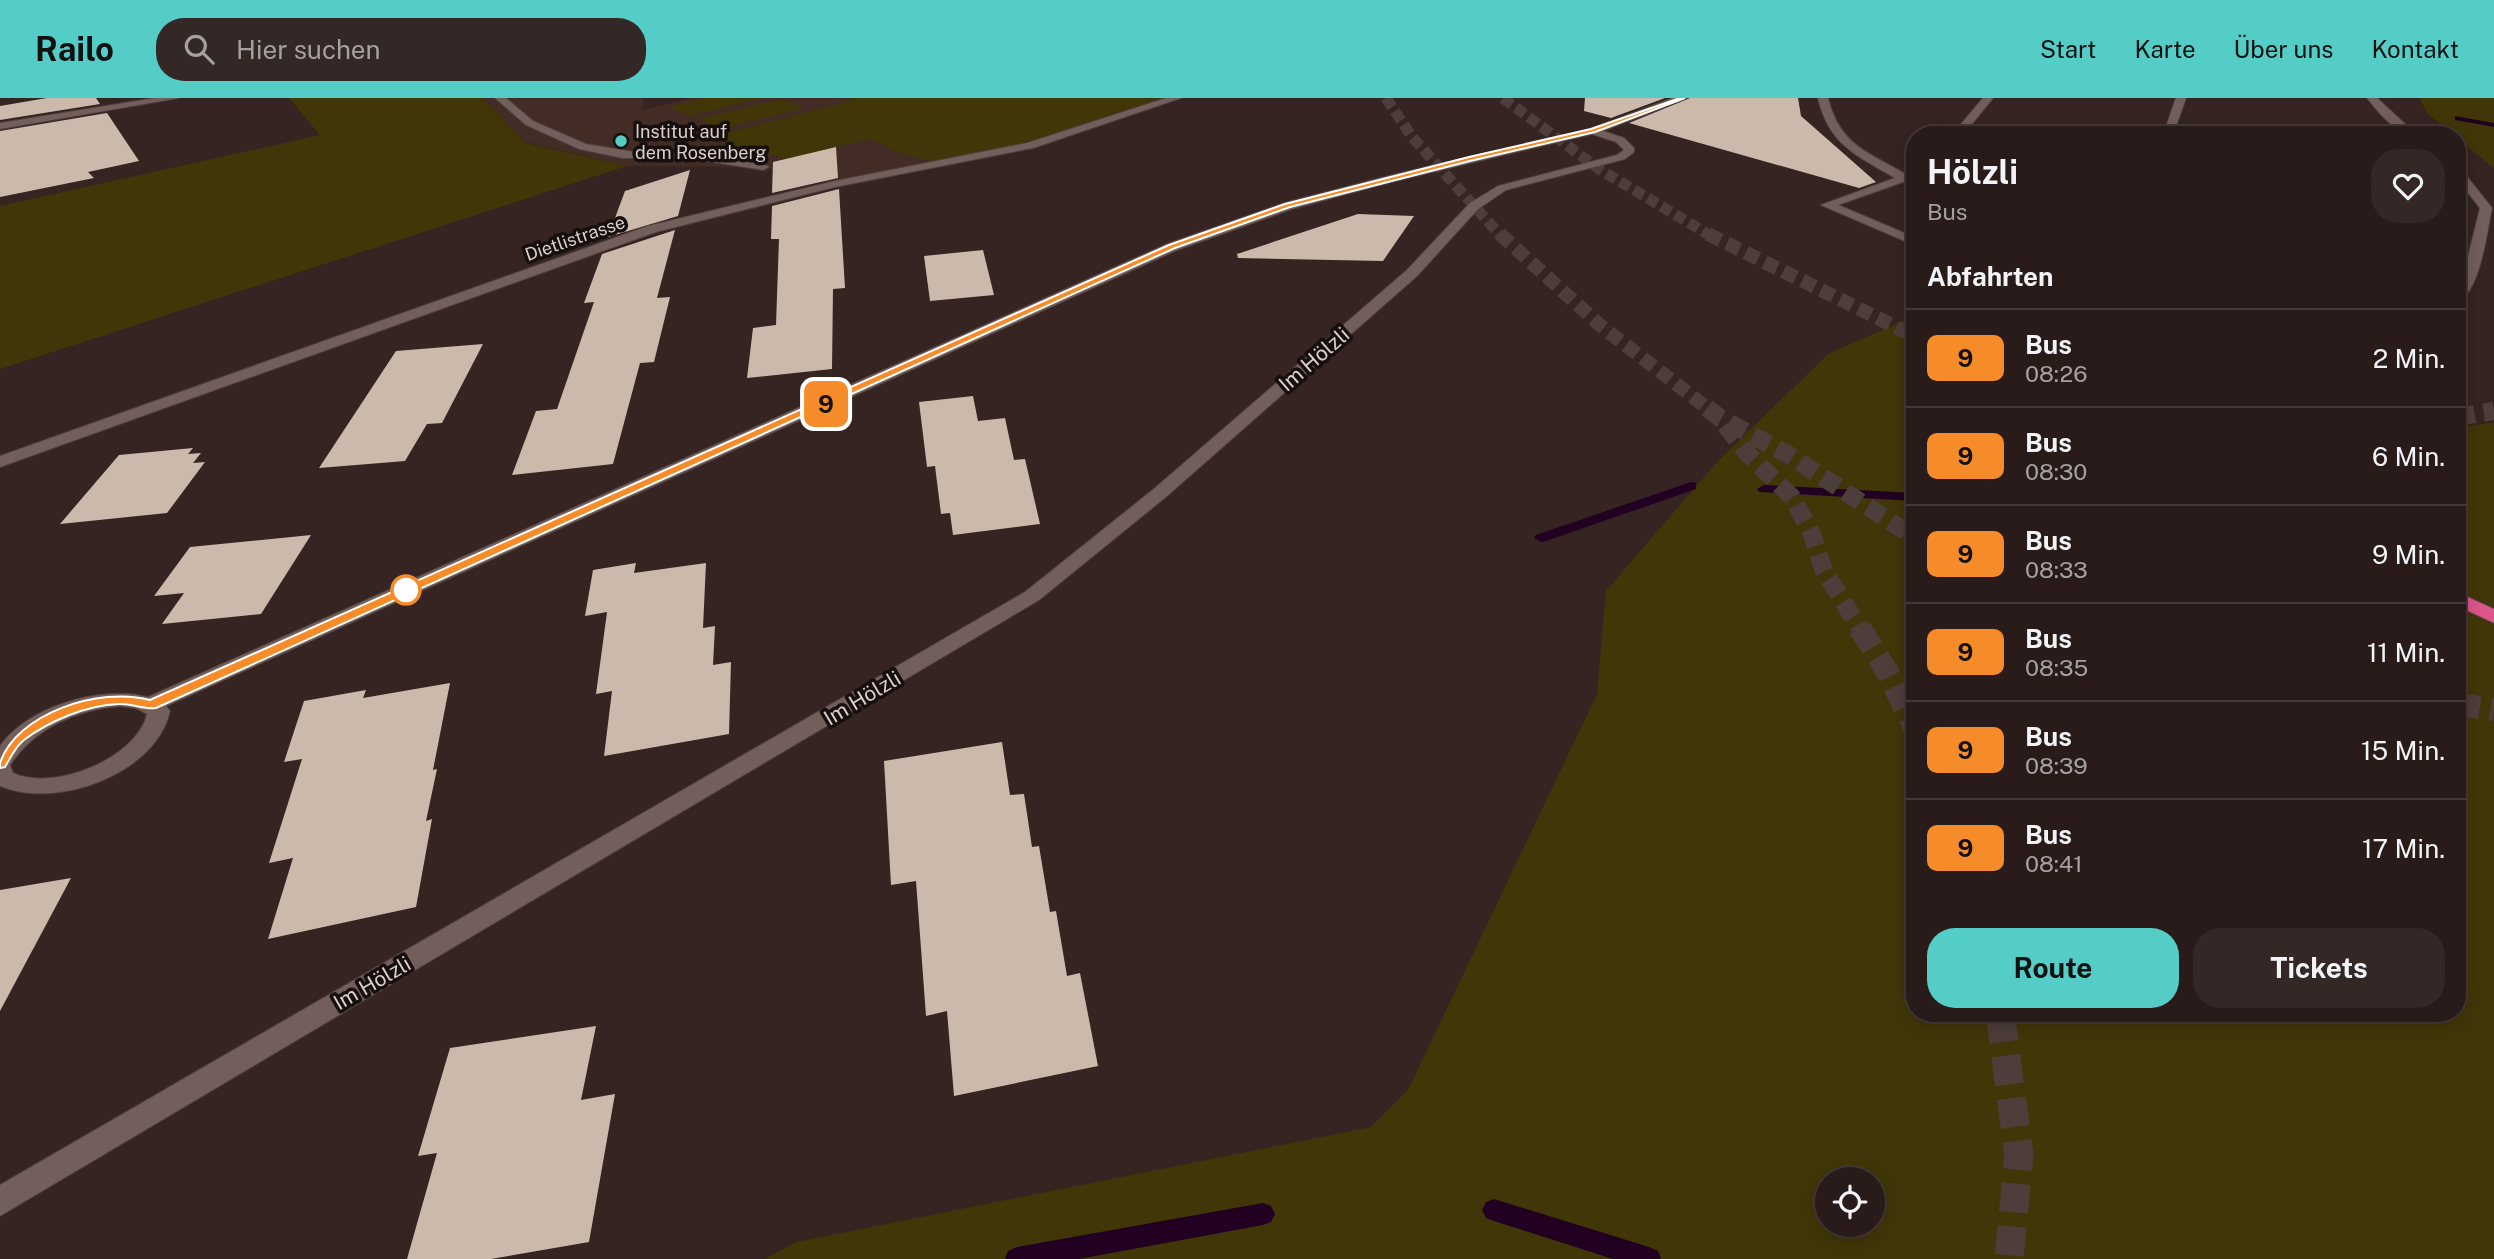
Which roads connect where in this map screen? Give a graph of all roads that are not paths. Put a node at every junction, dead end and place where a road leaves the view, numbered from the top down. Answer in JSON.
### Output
{"nodes":[{"id":1,"x":174,"y":98,"type":"edge"},
{"id":2,"x":500,"y":98,"type":"edge"},
{"id":3,"x":1176,"y":98,"type":"edge"},
{"id":4,"x":1682,"y":98,"type":"edge"},
{"id":5,"x":1823,"y":98,"type":"edge"},
{"id":6,"x":1988,"y":98,"type":"edge"},
{"id":7,"x":2181,"y":98,"type":"edge"},
{"id":8,"x":2372,"y":98,"type":"edge"},
{"id":9,"x":0,"y":126,"type":"edge"},
{"id":10,"x":1965,"y":126,"type":"edge"},
{"id":11,"x":2171,"y":126,"type":"edge"},
{"id":12,"x":2401,"y":126,"type":"edge"},
{"id":13,"x":1593,"y":131,"type":"junction"},
{"id":14,"x":763,"y":167,"type":"dead end"},
{"id":15,"x":1906,"y":176,"type":"edge"},
{"id":16,"x":1906,"y":180,"type":"edge"},
{"id":17,"x":2466,"y":182,"type":"edge"},
{"id":18,"x":1906,"y":238,"type":"edge"},
{"id":19,"x":2466,"y":287,"type":"edge"},
{"id":20,"x":0,"y":462,"type":"edge"},
{"id":21,"x":2466,"y":603,"type":"edge"},
{"id":22,"x":2494,"y":617,"type":"edge"},
{"id":23,"x":151,"y":704,"type":"junction"},
{"id":24,"x":0,"y":765,"type":"edge"},
{"id":25,"x":0,"y":1202,"type":"edge"}],
"edges":[{"from":1,"to":9,"type":"street"},
{"from":2,"to":14,"type":"street"},
{"from":3,"to":20,"type":"street","name":"Dietlistrasse"},
{"from":4,"to":13,"type":"street"},
{"from":5,"to":15,"type":"street"},
{"from":6,"to":10,"type":"street"},
{"from":7,"to":11,"type":"street"},
{"from":8,"to":12,"type":"street"},
{"from":13,"to":23,"type":"street"},
{"from":13,"to":25,"type":"street","name":"Im Hölzli"},
{"from":16,"to":18,"type":"street"},
{"from":17,"to":19,"type":"street"},
{"from":21,"to":22,"type":"highway"},
{"from":23,"to":24,"type":"street"},
{"from":23,"to":24,"type":"street"}]}
